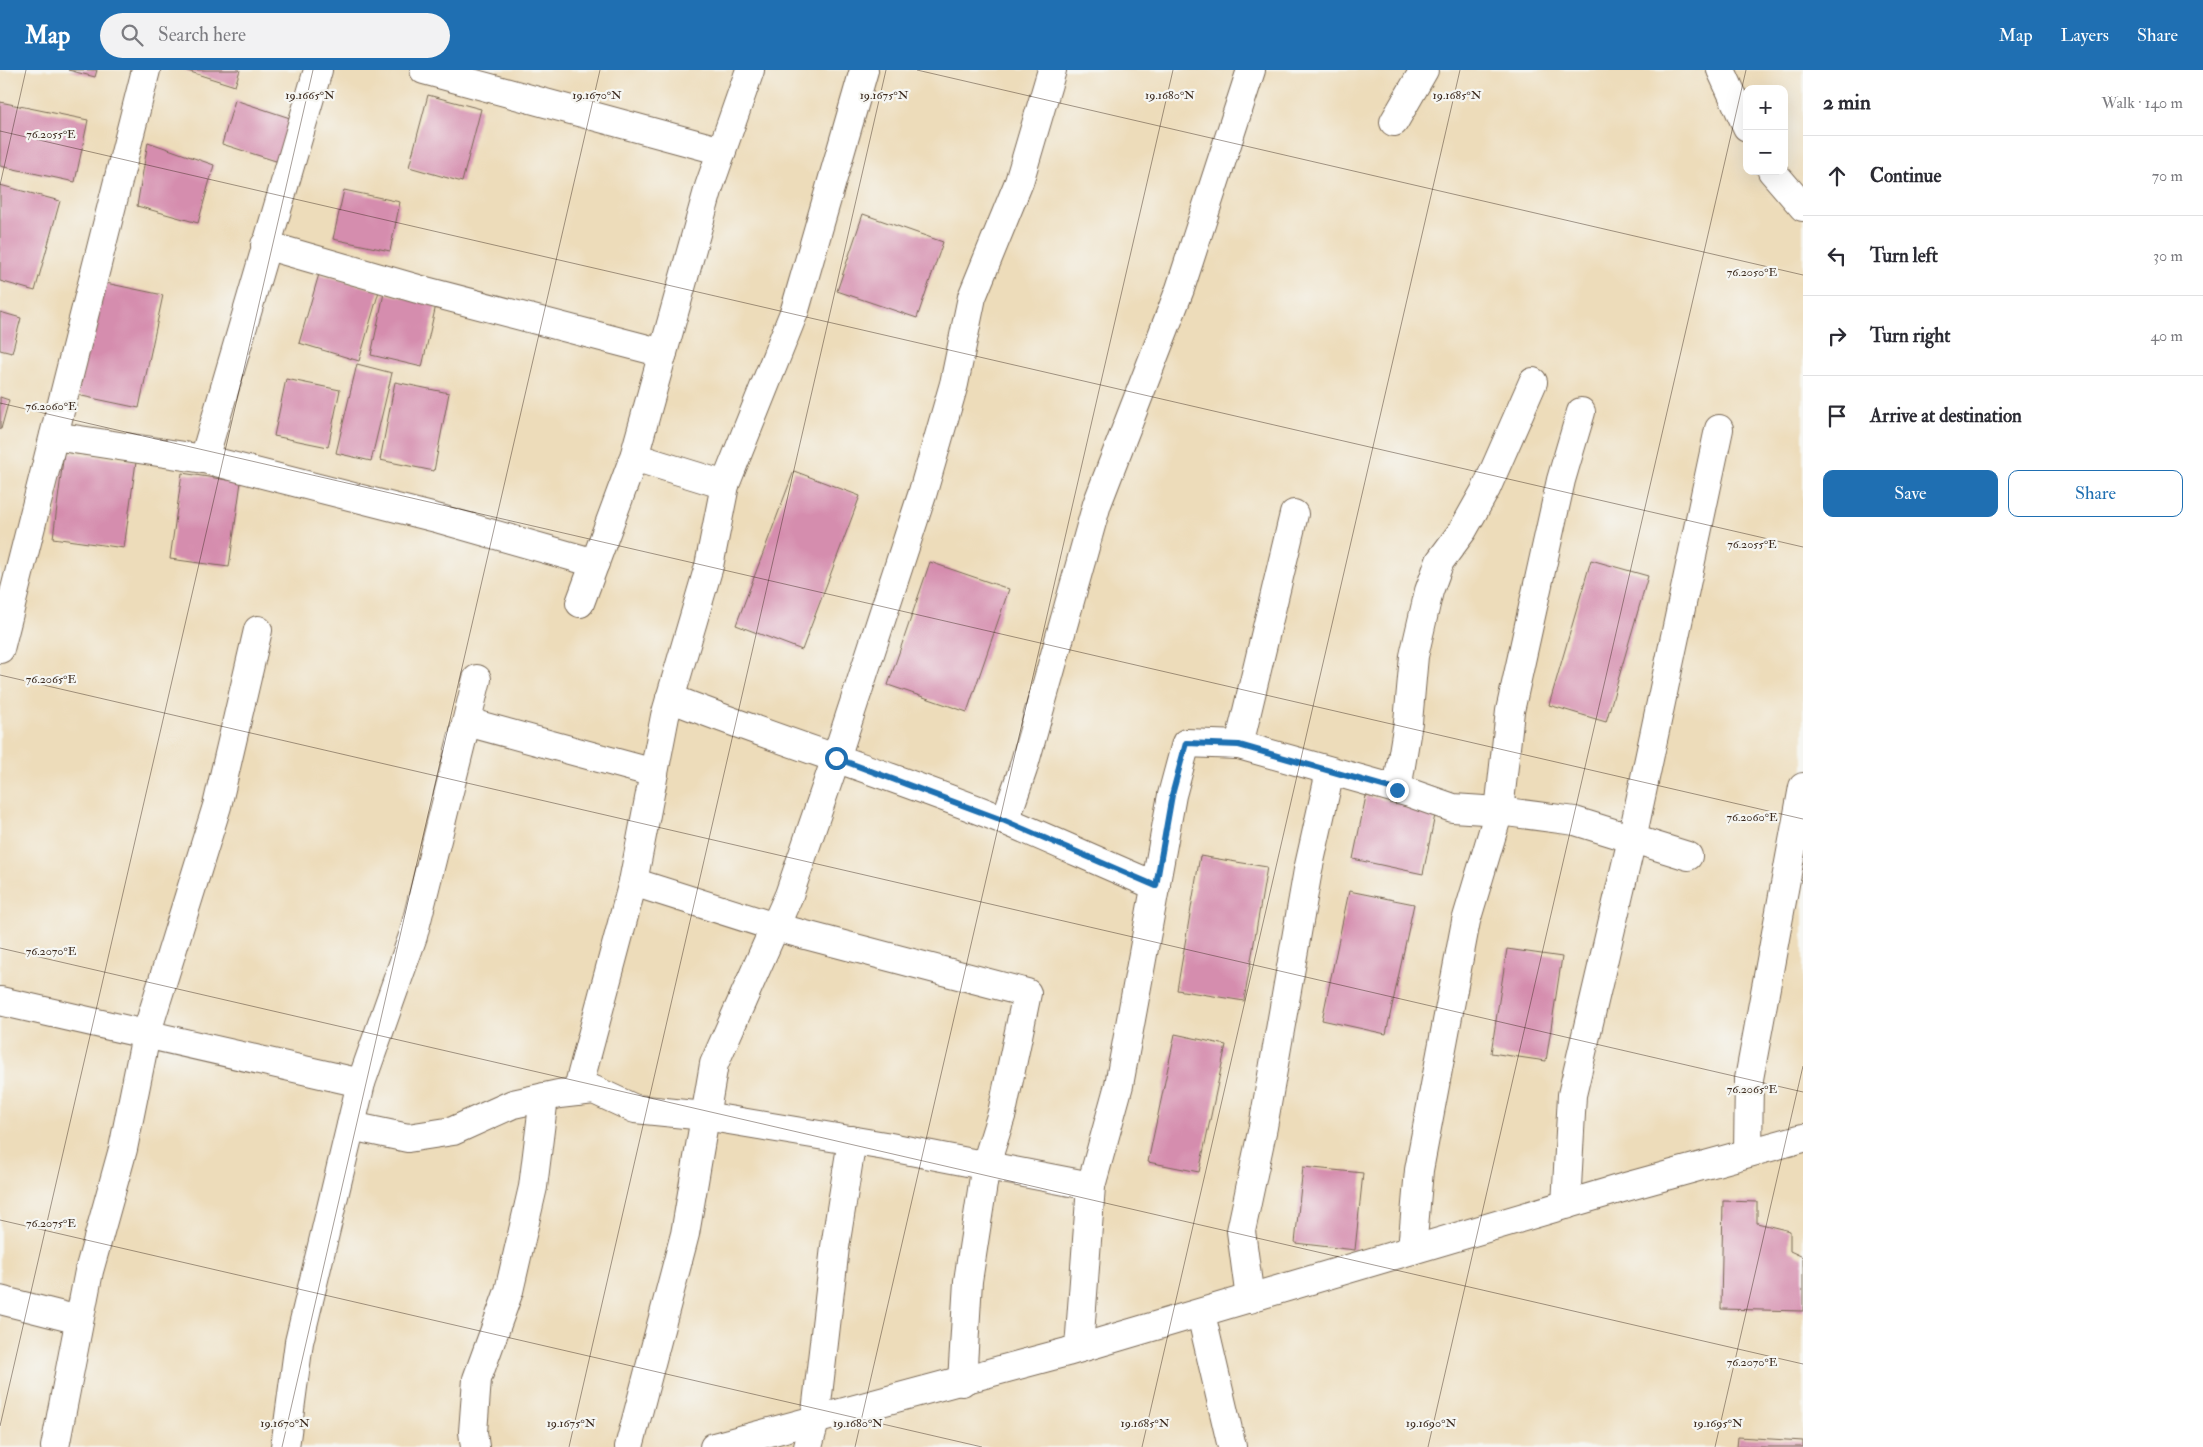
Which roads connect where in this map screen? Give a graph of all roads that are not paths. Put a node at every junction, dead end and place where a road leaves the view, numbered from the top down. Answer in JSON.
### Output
{"nodes":[{"id":1,"x":146,"y":70,"type":"edge"},
{"id":2,"x":318,"y":70,"type":"edge"},
{"id":3,"x":424,"y":70,"type":"edge"},
{"id":4,"x":750,"y":70,"type":"edge"},
{"id":5,"x":864,"y":70,"type":"edge"},
{"id":6,"x":1052,"y":70,"type":"edge"},
{"id":7,"x":1251,"y":70,"type":"edge"},
{"id":8,"x":1424,"y":70,"type":"edge"},
{"id":9,"x":1721,"y":70,"type":"edge"},
{"id":10,"x":1743,"y":117,"type":"edge"},
{"id":11,"x":1394,"y":122,"type":"dead end"},
{"id":12,"x":722,"y":151,"type":"junction"},
{"id":13,"x":1775,"y":175,"type":"edge"},
{"id":14,"x":1803,"y":207,"type":"edge"},
{"id":15,"x":265,"y":245,"type":"junction"},
{"id":16,"x":663,"y":353,"type":"junction"},
{"id":17,"x":1533,"y":382,"type":"dead end"},
{"id":18,"x":1581,"y":412,"type":"dead end"},
{"id":19,"x":1718,"y":429,"type":"dead end"},
{"id":20,"x":54,"y":436,"type":"junction"},
{"id":21,"x":634,"y":457,"type":"junction"},
{"id":22,"x":204,"y":459,"type":"junction"},
{"id":23,"x":725,"y":485,"type":"junction"},
{"id":24,"x":1294,"y":514,"type":"dead end"},
{"id":25,"x":595,"y":563,"type":"junction"},
{"id":26,"x":580,"y":603,"type":"dead end"},
{"id":27,"x":258,"y":630,"type":"dead end"},
{"id":28,"x":0,"y":650,"type":"edge"},
{"id":29,"x":477,"y":679,"type":"dead end"},
{"id":30,"x":670,"y":698,"type":"junction"},
{"id":31,"x":466,"y":722,"type":"junction"},
{"id":32,"x":1239,"y":745,"type":"junction"},
{"id":33,"x":836,"y":758,"type":"junction"},
{"id":34,"x":1330,"y":772,"type":"junction"},
{"id":35,"x":654,"y":774,"type":"junction"},
{"id":36,"x":1803,"y":786,"type":"edge"},
{"id":37,"x":1397,"y":790,"type":"junction"},
{"id":38,"x":1499,"y":811,"type":"junction"},
{"id":39,"x":1005,"y":821,"type":"junction"},
{"id":40,"x":1632,"y":839,"type":"junction"},
{"id":41,"x":1688,"y":856,"type":"dead end"},
{"id":42,"x":633,"y":882,"type":"junction"},
{"id":43,"x":1156,"y":886,"type":"junction"},
{"id":44,"x":775,"y":927,"type":"junction"},
{"id":45,"x":0,"y":1001,"type":"edge"},
{"id":46,"x":146,"y":1035,"type":"junction"},
{"id":47,"x":361,"y":1084,"type":"junction"},
{"id":48,"x":576,"y":1092,"type":"junction"},
{"id":49,"x":544,"y":1097,"type":"junction"},
{"id":50,"x":705,"y":1116,"type":"junction"},
{"id":51,"x":351,"y":1126,"type":"junction"},
{"id":52,"x":1803,"y":1138,"type":"edge"},
{"id":53,"x":852,"y":1140,"type":"junction"},
{"id":54,"x":1748,"y":1152,"type":"junction"},
{"id":55,"x":986,"y":1164,"type":"junction"},
{"id":56,"x":1091,"y":1186,"type":"junction"},
{"id":57,"x":1566,"y":1205,"type":"junction"},
{"id":58,"x":1412,"y":1250,"type":"junction"},
{"id":59,"x":1250,"y":1299,"type":"junction"},
{"id":60,"x":0,"y":1300,"type":"edge"},
{"id":61,"x":1201,"y":1314,"type":"junction"},
{"id":62,"x":79,"y":1320,"type":"junction"},
{"id":63,"x":1079,"y":1348,"type":"junction"},
{"id":64,"x":962,"y":1382,"type":"junction"},
{"id":65,"x":815,"y":1421,"type":"junction"},
{"id":66,"x":55,"y":1447,"type":"edge"},
{"id":67,"x":285,"y":1447,"type":"edge"},
{"id":68,"x":475,"y":1447,"type":"edge"},
{"id":69,"x":629,"y":1447,"type":"edge"},
{"id":70,"x":714,"y":1447,"type":"edge"},
{"id":71,"x":808,"y":1447,"type":"edge"},
{"id":72,"x":1232,"y":1447,"type":"edge"}],
"edges":[{"from":1,"to":20,"type":"street"},
{"from":2,"to":15,"type":"street"},
{"from":3,"to":12,"type":"street"},
{"from":4,"to":12,"type":"street"},
{"from":5,"to":23,"type":"street"},
{"from":6,"to":33,"type":"street"},
{"from":7,"to":39,"type":"street"},
{"from":8,"to":11,"type":"street"},
{"from":9,"to":10,"type":"street"},
{"from":12,"to":16,"type":"street"},
{"from":13,"to":14,"type":"street"},
{"from":15,"to":16,"type":"street"},
{"from":15,"to":22,"type":"street"},
{"from":16,"to":21,"type":"street"},
{"from":17,"to":37,"type":"street"},
{"from":18,"to":38,"type":"street"},
{"from":19,"to":40,"type":"street"},
{"from":20,"to":22,"type":"street"},
{"from":20,"to":28,"type":"street"},
{"from":21,"to":23,"type":"street"},
{"from":21,"to":25,"type":"street"},
{"from":22,"to":25,"type":"street"},
{"from":23,"to":30,"type":"street"},
{"from":24,"to":32,"type":"street"},
{"from":25,"to":26,"type":"street"},
{"from":27,"to":46,"type":"street"},
{"from":29,"to":31,"type":"street"},
{"from":30,"to":33,"type":"street"},
{"from":30,"to":35,"type":"street"},
{"from":31,"to":35,"type":"street"},
{"from":31,"to":47,"type":"street"},
{"from":32,"to":34,"type":"street"},
{"from":32,"to":43,"type":"street"},
{"from":33,"to":39,"type":"street"},
{"from":33,"to":44,"type":"street"},
{"from":34,"to":37,"type":"street"},
{"from":34,"to":59,"type":"street"},
{"from":35,"to":42,"type":"street"},
{"from":36,"to":54,"type":"street"},
{"from":37,"to":38,"type":"street"},
{"from":38,"to":40,"type":"street"},
{"from":38,"to":58,"type":"street"},
{"from":39,"to":43,"type":"street"},
{"from":40,"to":41,"type":"street"},
{"from":40,"to":57,"type":"street"},
{"from":42,"to":44,"type":"street"},
{"from":42,"to":48,"type":"street"},
{"from":43,"to":56,"type":"street"},
{"from":44,"to":50,"type":"street"},
{"from":44,"to":55,"type":"street"},
{"from":45,"to":46,"type":"street"},
{"from":46,"to":47,"type":"street"},
{"from":46,"to":62,"type":"street"},
{"from":47,"to":51,"type":"street"},
{"from":48,"to":49,"type":"street"},
{"from":48,"to":50,"type":"street"},
{"from":49,"to":51,"type":"street"},
{"from":49,"to":68,"type":"street"},
{"from":50,"to":53,"type":"street"},
{"from":50,"to":69,"type":"street"},
{"from":51,"to":67,"type":"street"},
{"from":52,"to":54,"type":"street"},
{"from":53,"to":55,"type":"street"},
{"from":53,"to":65,"type":"street"},
{"from":54,"to":57,"type":"street"},
{"from":55,"to":56,"type":"street"},
{"from":55,"to":64,"type":"street"},
{"from":56,"to":63,"type":"street"},
{"from":57,"to":58,"type":"street"},
{"from":58,"to":59,"type":"street"},
{"from":59,"to":61,"type":"street"},
{"from":60,"to":62,"type":"street"},
{"from":61,"to":63,"type":"street"},
{"from":61,"to":72,"type":"street"},
{"from":62,"to":66,"type":"street"},
{"from":63,"to":64,"type":"street"},
{"from":64,"to":65,"type":"street"},
{"from":65,"to":70,"type":"street"},
{"from":65,"to":71,"type":"street"}]}
